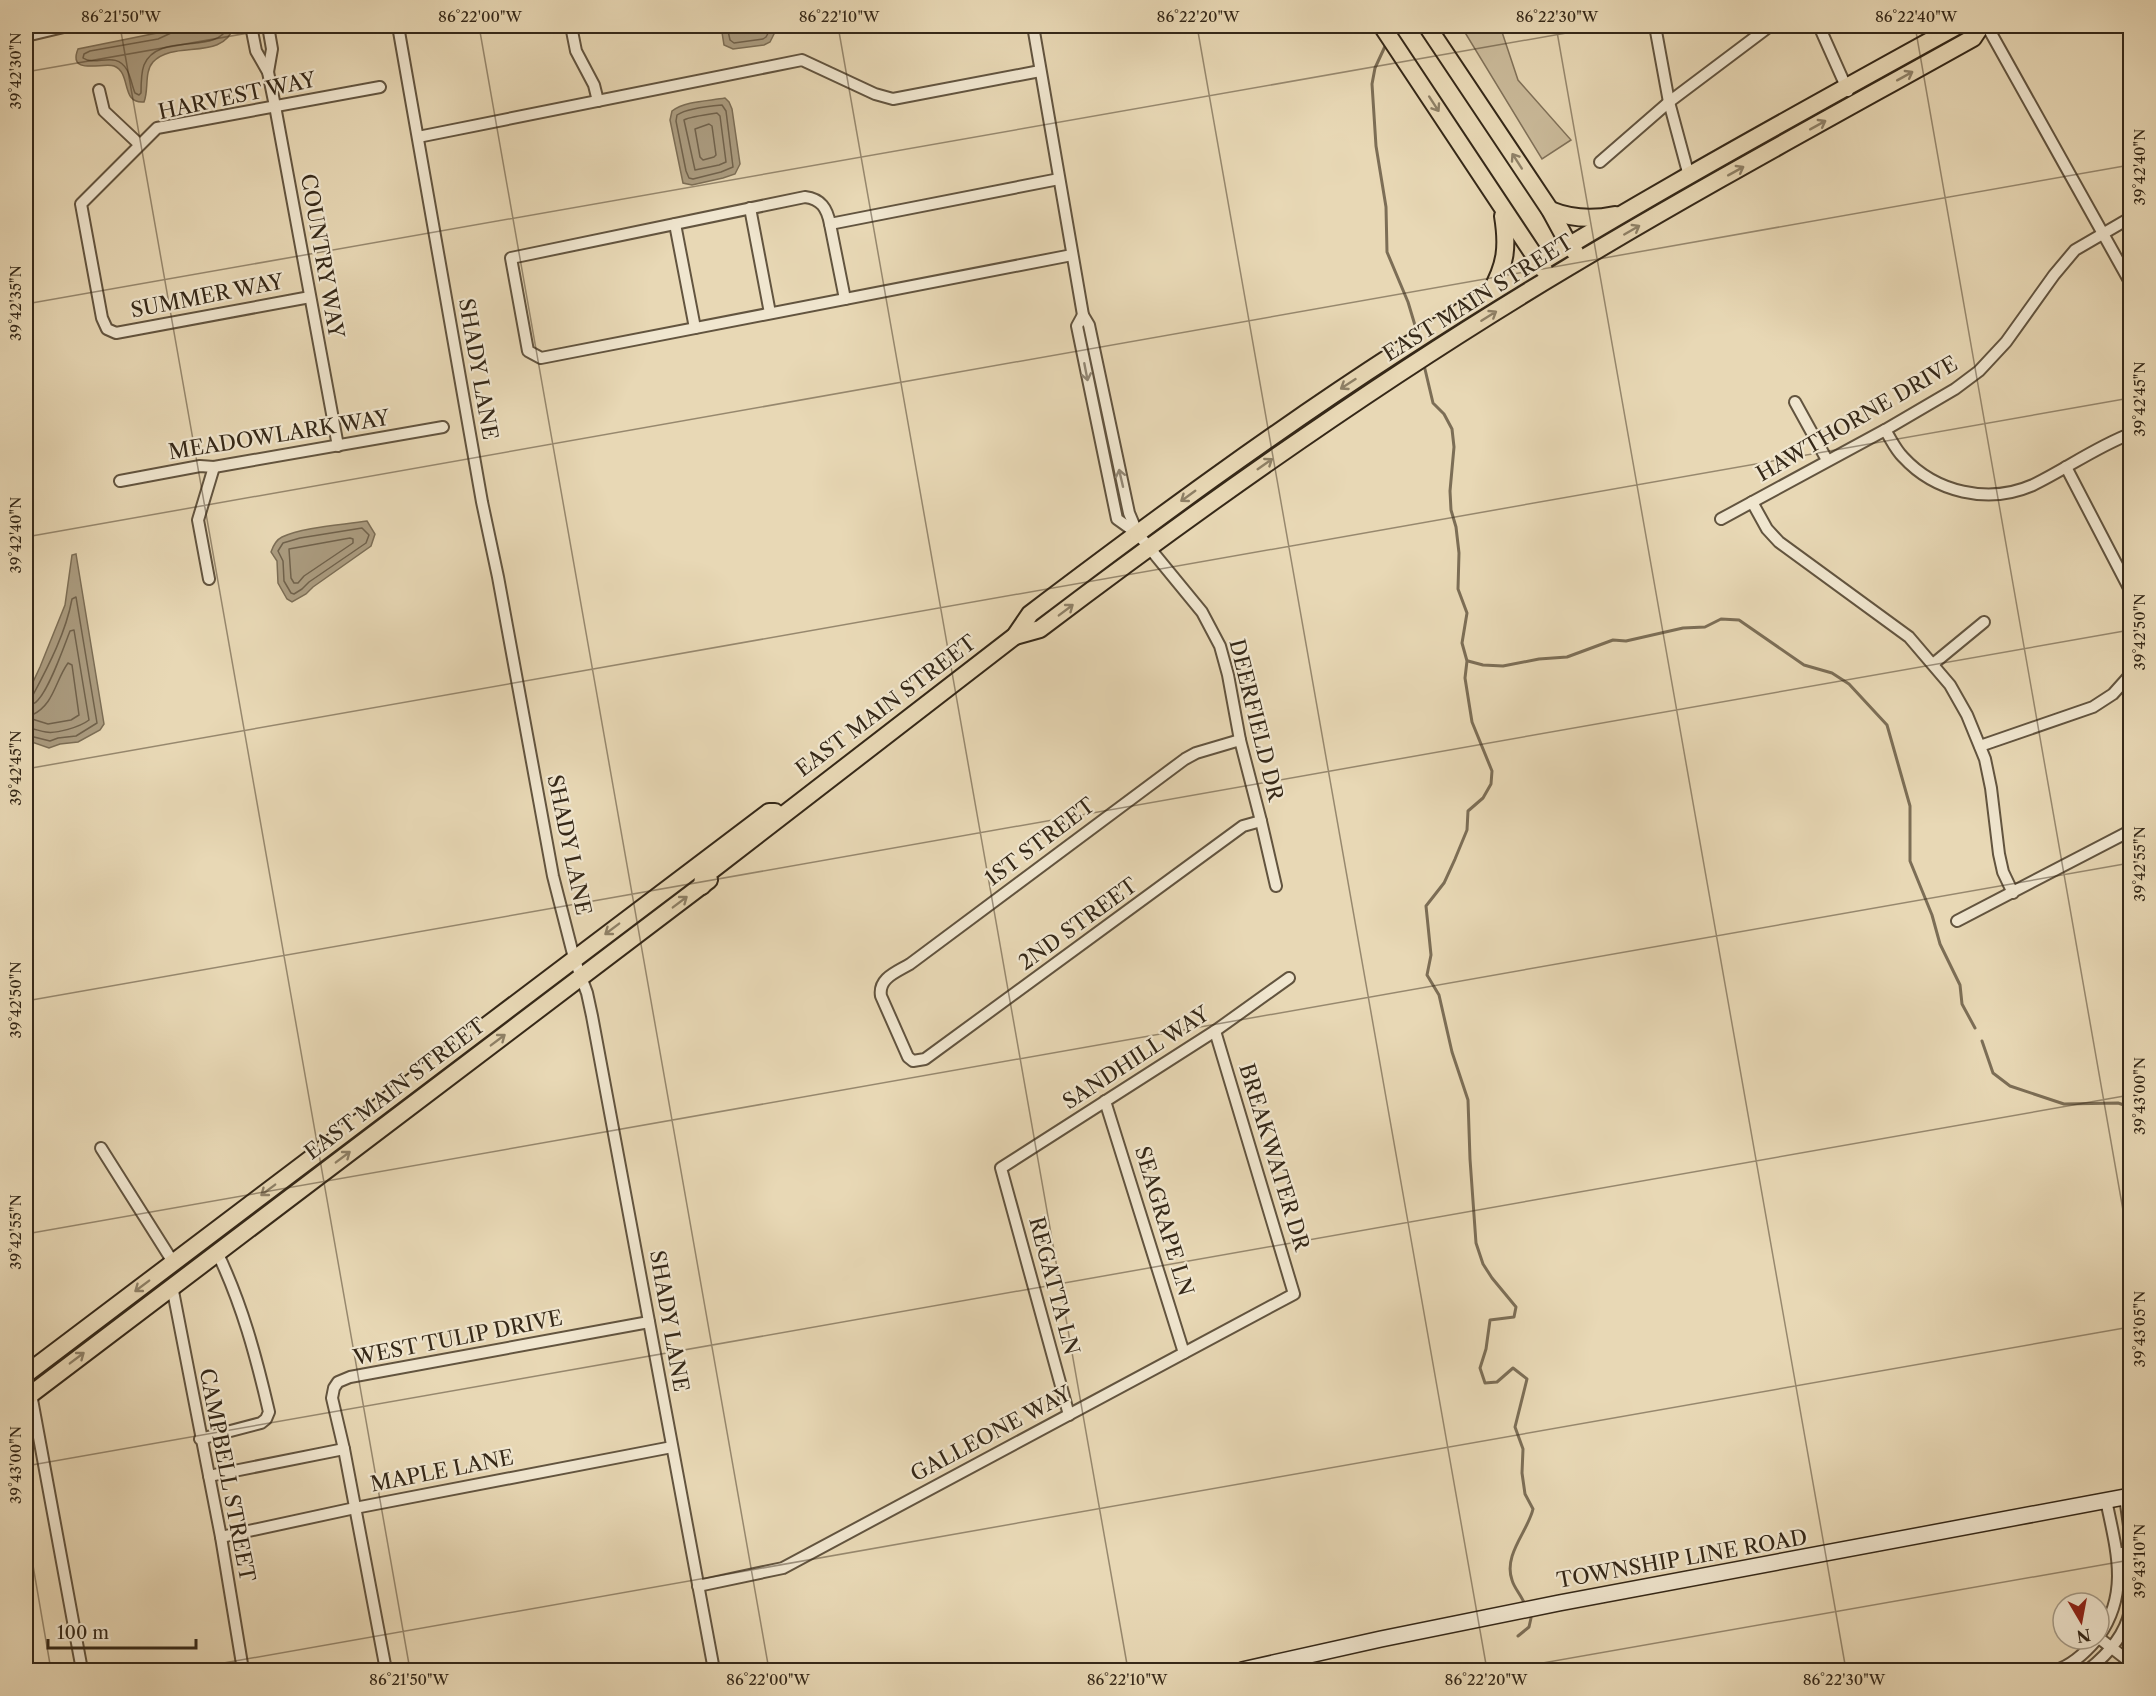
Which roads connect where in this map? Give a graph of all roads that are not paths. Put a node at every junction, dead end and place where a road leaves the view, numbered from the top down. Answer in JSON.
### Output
{"nodes":[{"id":1,"x":68,"y":26,"type":"edge"},
{"id":2,"x":251,"y":26,"type":"edge"},
{"id":3,"x":268,"y":26,"type":"edge"},
{"id":4,"x":398,"y":26,"type":"edge"},
{"id":5,"x":571,"y":26,"type":"edge"},
{"id":6,"x":1033,"y":26,"type":"edge"},
{"id":7,"x":1382,"y":26,"type":"edge"},
{"id":8,"x":1427,"y":26,"type":"edge"},
{"id":9,"x":1655,"y":26,"type":"edge"},
{"id":10,"x":1770,"y":26,"type":"edge"},
{"id":11,"x":1819,"y":26,"type":"edge"},
{"id":12,"x":1957,"y":26,"type":"edge"},
{"id":13,"x":1981,"y":26,"type":"edge"},
{"id":14,"x":1987,"y":26,"type":"edge"},
{"id":15,"x":26,"y":36,"type":"edge"},
{"id":16,"x":1040,"y":70,"type":"junction"},
{"id":17,"x":268,"y":72,"type":"junction"},
{"id":18,"x":380,"y":87,"type":"dead end"},
{"id":19,"x":1846,"y":87,"type":"junction"},
{"id":20,"x":99,"y":90,"type":"dead end"},
{"id":21,"x":598,"y":100,"type":"junction"},
{"id":22,"x":1669,"y":102,"type":"junction"},
{"id":23,"x":1854,"y":105,"type":"junction"},
{"id":24,"x":275,"y":106,"type":"junction"},
{"id":25,"x":418,"y":137,"type":"junction"},
{"id":26,"x":139,"y":144,"type":"junction"},
{"id":27,"x":1600,"y":162,"type":"dead end"},
{"id":28,"x":1689,"y":176,"type":"junction"},
{"id":29,"x":1059,"y":179,"type":"junction"},
{"id":30,"x":750,"y":208,"type":"junction"},
{"id":31,"x":1502,"y":209,"type":"junction"},
{"id":32,"x":1550,"y":210,"type":"junction"},
{"id":33,"x":1624,"y":213,"type":"junction"},
{"id":34,"x":2130,"y":218,"type":"edge"},
{"id":35,"x":675,"y":224,"type":"junction"},
{"id":36,"x":830,"y":224,"type":"junction"},
{"id":37,"x":2104,"y":233,"type":"junction"},
{"id":38,"x":1569,"y":245,"type":"junction"},
{"id":39,"x":1072,"y":255,"type":"junction"},
{"id":40,"x":1582,"y":259,"type":"junction"},
{"id":41,"x":1539,"y":263,"type":"junction"},
{"id":42,"x":1550,"y":279,"type":"junction"},
{"id":43,"x":2130,"y":282,"type":"edge"},
{"id":44,"x":1490,"y":293,"type":"junction"},
{"id":45,"x":310,"y":297,"type":"junction"},
{"id":46,"x":845,"y":299,"type":"junction"},
{"id":47,"x":770,"y":313,"type":"junction"},
{"id":48,"x":695,"y":328,"type":"junction"},
{"id":49,"x":1795,"y":402,"type":"dead end"},
{"id":50,"x":443,"y":427,"type":"dead end"},
{"id":51,"x":1885,"y":430,"type":"junction"},
{"id":52,"x":2130,"y":434,"type":"edge"},
{"id":53,"x":338,"y":446,"type":"junction"},
{"id":54,"x":1827,"y":460,"type":"junction"},
{"id":55,"x":2066,"y":466,"type":"junction"},
{"id":56,"x":214,"y":467,"type":"junction"},
{"id":57,"x":120,"y":481,"type":"dead end"},
{"id":58,"x":1752,"y":502,"type":"junction"},
{"id":59,"x":1721,"y":519,"type":"dead end"},
{"id":60,"x":1143,"y":541,"type":"junction"},
{"id":61,"x":209,"y":579,"type":"dead end"},
{"id":62,"x":2130,"y":590,"type":"edge"},
{"id":63,"x":1984,"y":622,"type":"dead end"},
{"id":64,"x":1933,"y":664,"type":"junction"},
{"id":65,"x":2130,"y":675,"type":"edge"},
{"id":66,"x":1240,"y":741,"type":"junction"},
{"id":67,"x":1980,"y":746,"type":"junction"},
{"id":68,"x":785,"y":812,"type":"junction"},
{"id":69,"x":1262,"y":820,"type":"junction"},
{"id":70,"x":2130,"y":831,"type":"edge"},
{"id":71,"x":1276,"y":886,"type":"dead end"},
{"id":72,"x":2013,"y":892,"type":"junction"},
{"id":73,"x":1957,"y":921,"type":"dead end"},
{"id":74,"x":574,"y":958,"type":"junction"},
{"id":75,"x":582,"y":977,"type":"junction"},
{"id":76,"x":1289,"y":978,"type":"dead end"},
{"id":77,"x":1215,"y":1031,"type":"junction"},
{"id":78,"x":919,"y":1061,"type":"joint"},
{"id":79,"x":1105,"y":1101,"type":"junction"},
{"id":80,"x":101,"y":1148,"type":"dead end"},
{"id":81,"x":1001,"y":1168,"type":"joint"},
{"id":82,"x":216,"y":1252,"type":"junction"},
{"id":83,"x":173,"y":1262,"type":"junction"},
{"id":84,"x":172,"y":1286,"type":"junction"},
{"id":85,"x":1294,"y":1294,"type":"joint"},
{"id":86,"x":649,"y":1322,"type":"junction"},
{"id":87,"x":1184,"y":1353,"type":"junction"},
{"id":88,"x":26,"y":1374,"type":"edge"},
{"id":89,"x":27,"y":1390,"type":"edge"},
{"id":90,"x":1069,"y":1415,"type":"junction"},
{"id":91,"x":200,"y":1440,"type":"junction"},
{"id":92,"x":672,"y":1447,"type":"junction"},
{"id":93,"x":344,"y":1449,"type":"junction"},
{"id":94,"x":209,"y":1476,"type":"junction"},
{"id":95,"x":2128,"y":1496,"type":"edge"},
{"id":96,"x":2106,"y":1500,"type":"junction"},
{"id":97,"x":355,"y":1508,"type":"junction"},
{"id":98,"x":2130,"y":1533,"type":"edge"},
{"id":99,"x":221,"y":1538,"type":"junction"},
{"id":100,"x":2130,"y":1551,"type":"edge"},
{"id":101,"x":2117,"y":1554,"type":"junction"},
{"id":102,"x":698,"y":1587,"type":"junction"},
{"id":103,"x":2130,"y":1611,"type":"edge"},
{"id":104,"x":2111,"y":1616,"type":"edge"},
{"id":105,"x":2111,"y":1626,"type":"edge"},
{"id":106,"x":2121,"y":1632,"type":"junction"},
{"id":107,"x":2130,"y":1640,"type":"edge"},
{"id":108,"x":2112,"y":1647,"type":"junction"},
{"id":109,"x":2086,"y":1651,"type":"edge"},
{"id":110,"x":2130,"y":1662,"type":"edge"},
{"id":111,"x":82,"y":1671,"type":"edge"},
{"id":112,"x":243,"y":1671,"type":"edge"},
{"id":113,"x":386,"y":1671,"type":"edge"},
{"id":114,"x":714,"y":1671,"type":"edge"},
{"id":115,"x":1242,"y":1671,"type":"edge"},
{"id":116,"x":2056,"y":1671,"type":"edge"},
{"id":117,"x":2088,"y":1671,"type":"edge"}],
"edges":[{"from":1,"to":15,"type":"street"},
{"from":2,"to":17,"type":"street"},
{"from":3,"to":17,"type":"street"},
{"from":4,"to":25,"type":"street","name":"SHADY LANE"},
{"from":5,"to":21,"type":"street"},
{"from":6,"to":16,"type":"street"},
{"from":7,"to":31,"type":"main road","one_way":true},
{"from":32,"to":8,"type":"main road","one_way":true},
{"from":9,"to":22,"type":"street"},
{"from":10,"to":22,"type":"street"},
{"from":11,"to":19,"type":"street"},
{"from":12,"to":19,"type":"main road","name":"EAST MAIN STREET"},
{"from":23,"to":13,"type":"main road","name":"EAST MAIN STREET","one_way":true},
{"from":14,"to":37,"type":"street"},
{"from":16,"to":21,"type":"street"},
{"from":16,"to":29,"type":"street"},
{"from":17,"to":24,"type":"street","name":"COUNTRY WAY"},
{"from":18,"to":24,"type":"street","name":"HARVEST WAY"},
{"from":19,"to":23,"type":"street"},
{"from":19,"to":28,"type":"main road","name":"EAST MAIN STREET"},
{"from":20,"to":26,"type":"street","name":"HARVEST WAY"},
{"from":21,"to":25,"type":"street"},
{"from":22,"to":27,"type":"street"},
{"from":22,"to":28,"type":"street"},
{"from":40,"to":23,"type":"main road","name":"EAST MAIN STREET","one_way":true},
{"from":24,"to":26,"type":"street","name":"HARVEST WAY"},
{"from":24,"to":45,"type":"street","name":"COUNTRY WAY"},
{"from":25,"to":74,"type":"street","name":"SHADY LANE"},
{"from":26,"to":45,"type":"street","name":"SUMMER WAY"},
{"from":28,"to":33,"type":"main road","name":"EAST MAIN STREET"},
{"from":29,"to":36,"type":"street"},
{"from":29,"to":39,"type":"street"},
{"from":30,"to":35,"type":"street"},
{"from":30,"to":36,"type":"street"},
{"from":30,"to":47,"type":"street"},
{"from":31,"to":41,"type":"main road"},
{"from":31,"to":44,"type":"main road"},
{"from":32,"to":33,"type":"main road"},
{"from":32,"to":38,"type":"main road"},
{"from":33,"to":38,"type":"main road","name":"EAST MAIN STREET"},
{"from":34,"to":37,"type":"street","name":"HAWTHORNE DRIVE"},
{"from":35,"to":48,"type":"street"},
{"from":35,"to":48,"type":"street"},
{"from":36,"to":46,"type":"street"},
{"from":37,"to":43,"type":"street"},
{"from":37,"to":51,"type":"street","name":"HAWTHORNE DRIVE"},
{"from":38,"to":40,"type":"main road"},
{"from":38,"to":41,"type":"main road","name":"EAST MAIN STREET"},
{"from":39,"to":46,"type":"street"},
{"from":39,"to":60,"type":"street"},
{"from":40,"to":42,"type":"main road","name":"EAST MAIN STREET"},
{"from":41,"to":42,"type":"main road"},
{"from":41,"to":44,"type":"main road","name":"EAST MAIN STREET"},
{"from":60,"to":42,"type":"main road","name":"EAST MAIN STREET","one_way":true},
{"from":44,"to":60,"type":"main road","name":"EAST MAIN STREET","one_way":true},
{"from":45,"to":53,"type":"street","name":"COUNTRY WAY"},
{"from":46,"to":47,"type":"street"},
{"from":47,"to":48,"type":"street"},
{"from":49,"to":54,"type":"street"},
{"from":50,"to":53,"type":"street","name":"MEADOWLARK WAY"},
{"from":51,"to":54,"type":"street","name":"HAWTHORNE DRIVE"},
{"from":51,"to":55,"type":"street"},
{"from":52,"to":55,"type":"street"},
{"from":53,"to":56,"type":"street","name":"MEADOWLARK WAY"},
{"from":54,"to":58,"type":"street","name":"HAWTHORNE DRIVE"},
{"from":55,"to":62,"type":"street"},
{"from":56,"to":57,"type":"street","name":"MEADOWLARK WAY"},
{"from":56,"to":61,"type":"street"},
{"from":58,"to":59,"type":"street","name":"HAWTHORNE DRIVE"},
{"from":58,"to":64,"type":"street"},
{"from":60,"to":66,"type":"street","name":"DEERFIELD DR"},
{"from":60,"to":68,"type":"main road","name":"EAST MAIN STREET"},
{"from":63,"to":64,"type":"street"},
{"from":64,"to":67,"type":"street"},
{"from":65,"to":67,"type":"street"},
{"from":66,"to":69,"type":"street","name":"DEERFIELD DR"},
{"from":66,"to":78,"type":"street","name":"1ST STREET"},
{"from":67,"to":72,"type":"street"},
{"from":68,"to":74,"type":"main road","name":"EAST MAIN STREET","one_way":true},
{"from":75,"to":68,"type":"main road","name":"EAST MAIN STREET","one_way":true},
{"from":69,"to":71,"type":"street","name":"DEERFIELD DR"},
{"from":69,"to":78,"type":"street","name":"2ND STREET"},
{"from":70,"to":72,"type":"street"},
{"from":72,"to":73,"type":"street"},
{"from":74,"to":75,"type":"street","name":"SHADY LANE"},
{"from":74,"to":83,"type":"main road","name":"EAST MAIN STREET","one_way":true},
{"from":82,"to":75,"type":"main road","name":"EAST MAIN STREET","one_way":true},
{"from":75,"to":86,"type":"street","name":"SHADY LANE"},
{"from":76,"to":77,"type":"street","name":"SANDHILL WAY"},
{"from":77,"to":79,"type":"street","name":"SANDHILL WAY"},
{"from":77,"to":85,"type":"street","name":"BREAKWATER DR"},
{"from":79,"to":81,"type":"street","name":"SANDHILL WAY"},
{"from":79,"to":87,"type":"street","name":"SEAGRAPE LN"},
{"from":80,"to":83,"type":"street"},
{"from":81,"to":90,"type":"street","name":"REGATTA LN"},
{"from":82,"to":84,"type":"main road","name":"EAST MAIN STREET"},
{"from":82,"to":91,"type":"street"},
{"from":83,"to":88,"type":"main road","name":"EAST MAIN STREET","one_way":true},
{"from":89,"to":84,"type":"main road","name":"EAST MAIN STREET","one_way":true},
{"from":84,"to":91,"type":"street","name":"CAMPBELL STREET"},
{"from":85,"to":87,"type":"street","name":"GALLEONE WAY"},
{"from":86,"to":92,"type":"street","name":"SHADY LANE"},
{"from":86,"to":93,"type":"street","name":"WEST TULIP DRIVE"},
{"from":87,"to":90,"type":"street","name":"GALLEONE WAY"},
{"from":89,"to":111,"type":"street"},
{"from":90,"to":102,"type":"street","name":"GALLEONE WAY"},
{"from":91,"to":94,"type":"street","name":"CAMPBELL STREET"},
{"from":92,"to":97,"type":"street","name":"MAPLE LANE"},
{"from":92,"to":102,"type":"street","name":"SHADY LANE"},
{"from":93,"to":94,"type":"street"},
{"from":93,"to":97,"type":"street"},
{"from":94,"to":99,"type":"street","name":"CAMPBELL STREET"},
{"from":95,"to":96,"type":"street","name":"TOWNSHIP LINE ROAD"},
{"from":95,"to":98,"type":"street"},
{"from":96,"to":101,"type":"street"},
{"from":96,"to":115,"type":"street","name":"TOWNSHIP LINE ROAD"},
{"from":97,"to":99,"type":"street","name":"MAPLE LANE"},
{"from":97,"to":113,"type":"street"},
{"from":99,"to":112,"type":"street","name":"CAMPBELL STREET"},
{"from":100,"to":101,"type":"street"},
{"from":101,"to":104,"type":"street"},
{"from":102,"to":114,"type":"street","name":"SHADY LANE"},
{"from":103,"to":106,"type":"street"},
{"from":105,"to":106,"type":"street"},
{"from":106,"to":107,"type":"street"},
{"from":106,"to":108,"type":"street"},
{"from":108,"to":110,"type":"street"},
{"from":108,"to":117,"type":"street"},
{"from":109,"to":116,"type":"street"}]}
